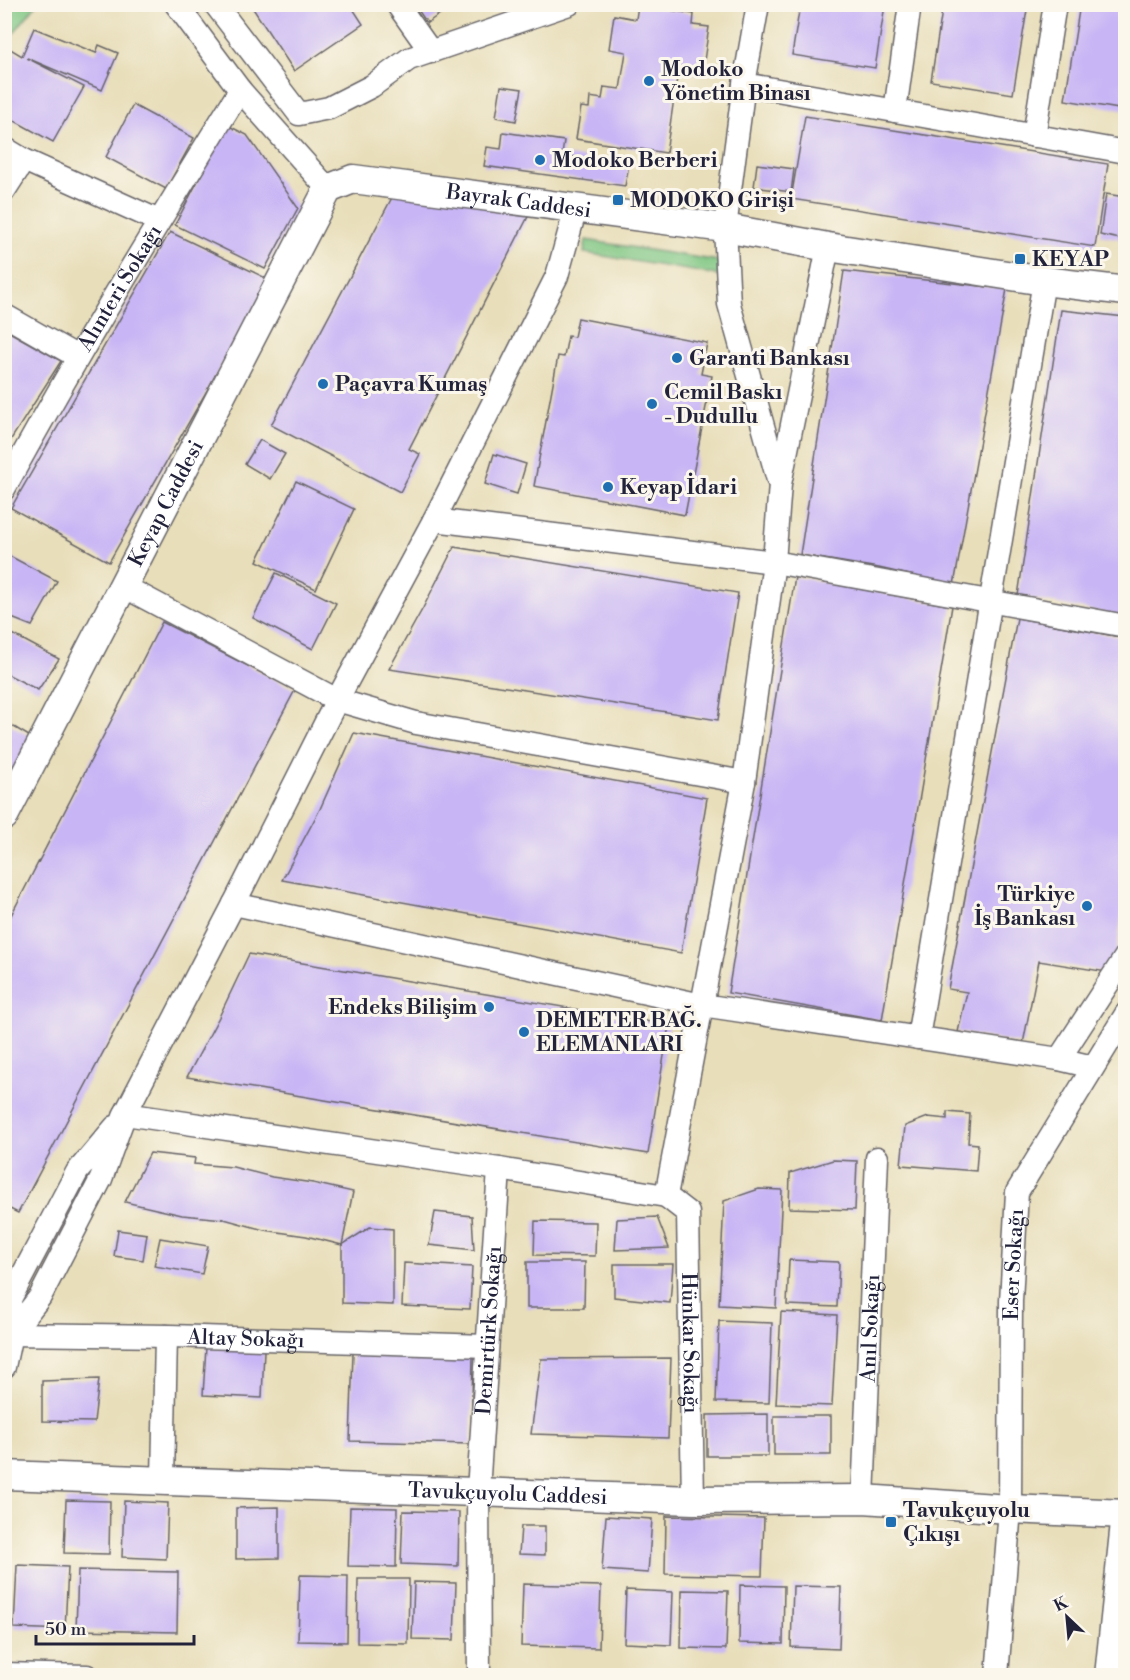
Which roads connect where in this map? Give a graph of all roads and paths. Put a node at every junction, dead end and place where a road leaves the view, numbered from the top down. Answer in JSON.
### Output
{"nodes":[{"id":1,"x":176,"y":4,"type":"edge"},
{"id":2,"x":215,"y":4,"type":"edge"},
{"id":3,"x":397,"y":4,"type":"edge"},
{"id":4,"x":568,"y":4,"type":"edge"},
{"id":5,"x":910,"y":4,"type":"edge"},
{"id":6,"x":1055,"y":4,"type":"edge"},
{"id":7,"x":752,"y":6,"type":"edge"},
{"id":8,"x":536,"y":9,"type":"edge"},
{"id":9,"x":431,"y":52,"type":"junction"},
{"id":10,"x":744,"y":84,"type":"junction"},
{"id":11,"x":240,"y":90,"type":"junction"},
{"id":12,"x":895,"y":111,"type":"junction"},
{"id":13,"x":1035,"y":136,"type":"junction"},
{"id":14,"x":4,"y":148,"type":"edge"},
{"id":15,"x":1125,"y":152,"type":"edge"},
{"id":16,"x":24,"y":160,"type":"junction"},
{"id":17,"x":328,"y":189,"type":"junction"},
{"id":18,"x":4,"y":191,"type":"edge"},
{"id":19,"x":576,"y":208,"type":"junction"},
{"id":20,"x":159,"y":221,"type":"junction"},
{"id":21,"x":725,"y":228,"type":"junction"},
{"id":22,"x":828,"y":247,"type":"junction"},
{"id":23,"x":1044,"y":281,"type":"junction"},
{"id":24,"x":1125,"y":291,"type":"edge"},
{"id":25,"x":4,"y":315,"type":"edge"},
{"id":26,"x":78,"y":357,"type":"junction"},
{"id":27,"x":13,"y":452,"type":"edge"},
{"id":28,"x":780,"y":484,"type":"junction"},
{"id":29,"x":4,"y":489,"type":"edge"},
{"id":30,"x":434,"y":520,"type":"junction"},
{"id":31,"x":774,"y":562,"type":"junction"},
{"id":32,"x":123,"y":586,"type":"junction"},
{"id":33,"x":990,"y":601,"type":"junction"},
{"id":34,"x":1125,"y":626,"type":"edge"},
{"id":35,"x":337,"y":700,"type":"junction"},
{"id":36,"x":744,"y":782,"type":"junction"},
{"id":37,"x":4,"y":816,"type":"edge"},
{"id":38,"x":234,"y":904,"type":"junction"},
{"id":39,"x":1125,"y":956,"type":"edge"},
{"id":40,"x":702,"y":1005,"type":"junction"},
{"id":41,"x":1125,"y":1014,"type":"edge"},
{"id":42,"x":918,"y":1038,"type":"junction"},
{"id":43,"x":1059,"y":1059,"type":"junction"},
{"id":44,"x":1093,"y":1067,"type":"junction"},
{"id":45,"x":125,"y":1114,"type":"junction"},
{"id":46,"x":877,"y":1158,"type":"dead end"},
{"id":47,"x":499,"y":1169,"type":"junction"},
{"id":48,"x":666,"y":1196,"type":"junction"},
{"id":49,"x":8,"y":1334,"type":"edge"},
{"id":50,"x":166,"y":1336,"type":"junction"},
{"id":51,"x":487,"y":1346,"type":"junction"},
{"id":52,"x":4,"y":1367,"type":"edge"},
{"id":53,"x":4,"y":1475,"type":"edge"},
{"id":54,"x":163,"y":1479,"type":"junction"},
{"id":55,"x":478,"y":1491,"type":"junction"},
{"id":56,"x":863,"y":1499,"type":"junction"},
{"id":57,"x":693,"y":1500,"type":"junction"},
{"id":58,"x":1010,"y":1509,"type":"junction"},
{"id":59,"x":1125,"y":1514,"type":"edge"},
{"id":60,"x":4,"y":1674,"type":"edge"},
{"id":61,"x":87,"y":1676,"type":"edge"},
{"id":62,"x":479,"y":1676,"type":"edge"},
{"id":63,"x":997,"y":1676,"type":"edge"},
{"id":64,"x":1109,"y":1676,"type":"edge"}],
"edges":[{"from":1,"to":11,"type":"street"},
{"from":2,"to":9,"type":"street"},
{"from":3,"to":9,"type":"street"},
{"from":4,"to":8,"type":"street"},
{"from":5,"to":12,"type":"street"},
{"from":6,"to":13,"type":"street"},
{"from":7,"to":10,"type":"street"},
{"from":8,"to":9,"type":"street"},
{"from":10,"to":12,"type":"street"},
{"from":10,"to":21,"type":"street"},
{"from":11,"to":17,"type":"street"},
{"from":11,"to":20,"type":"street","name":"Alınteri Sokağı"},
{"from":12,"to":13,"type":"street"},
{"from":13,"to":15,"type":"street"},
{"from":14,"to":16,"type":"street"},
{"from":16,"to":18,"type":"street"},
{"from":16,"to":20,"type":"street"},
{"from":17,"to":19,"type":"main road","name":"Bayrak Caddesi"},
{"from":17,"to":32,"type":"main road","name":"Keyap Caddesi"},
{"from":19,"to":21,"type":"main road","name":"Bayrak Caddesi"},
{"from":19,"to":30,"type":"street"},
{"from":20,"to":26,"type":"street","name":"Alınteri Sokağı"},
{"from":21,"to":22,"type":"main road","name":"Bayrak Caddesi"},
{"from":21,"to":28,"type":"street"},
{"from":22,"to":23,"type":"main road","name":"Bayrak Caddesi"},
{"from":22,"to":28,"type":"street"},
{"from":23,"to":24,"type":"main road","name":"Bayrak Caddesi"},
{"from":23,"to":33,"type":"street"},
{"from":25,"to":26,"type":"street"},
{"from":26,"to":27,"type":"street","name":"Alınteri Sokağı"},
{"from":27,"to":29,"type":"street","name":"Alınteri Sokağı"},
{"from":28,"to":31,"type":"street"},
{"from":30,"to":31,"type":"street"},
{"from":30,"to":35,"type":"street"},
{"from":31,"to":33,"type":"street"},
{"from":31,"to":36,"type":"street"},
{"from":32,"to":35,"type":"street"},
{"from":32,"to":37,"type":"main road","name":"Keyap Caddesi"},
{"from":33,"to":34,"type":"street"},
{"from":33,"to":42,"type":"street"},
{"from":35,"to":36,"type":"street"},
{"from":35,"to":38,"type":"street"},
{"from":36,"to":40,"type":"street"},
{"from":38,"to":40,"type":"street"},
{"from":38,"to":45,"type":"street"},
{"from":39,"to":43,"type":"street"},
{"from":40,"to":42,"type":"street"},
{"from":40,"to":48,"type":"street"},
{"from":41,"to":44,"type":"street","name":"Eser Sokağı"},
{"from":42,"to":43,"type":"street"},
{"from":43,"to":44,"type":"street"},
{"from":44,"to":58,"type":"street","name":"Eser Sokağı"},
{"from":45,"to":47,"type":"street"},
{"from":45,"to":49,"type":"street"},
{"from":46,"to":56,"type":"street","name":"Anıl Sokağı"},
{"from":47,"to":48,"type":"street"},
{"from":47,"to":51,"type":"street","name":"Demirtürk Sokağı"},
{"from":48,"to":57,"type":"street","name":"Hünkar Sokağı"},
{"from":49,"to":50,"type":"street","name":"Altay Sokağı"},
{"from":49,"to":52,"type":"street"},
{"from":50,"to":51,"type":"street","name":"Altay Sokağı"},
{"from":50,"to":54,"type":"street"},
{"from":51,"to":55,"type":"street","name":"Demirtürk Sokağı"},
{"from":53,"to":54,"type":"main road","name":"Tavukçuyolu Caddesi"},
{"from":54,"to":55,"type":"main road","name":"Tavukçuyolu Caddesi"},
{"from":55,"to":57,"type":"main road","name":"Tavukçuyolu Caddesi"},
{"from":55,"to":62,"type":"street","name":"Demirtürk Sokağı"},
{"from":56,"to":57,"type":"main road","name":"Tavukçuyolu Caddesi"},
{"from":56,"to":58,"type":"main road","name":"Tavukçuyolu Caddesi"},
{"from":58,"to":59,"type":"main road","name":"Tavukçuyolu Caddesi"},
{"from":58,"to":63,"type":"street","name":"Eser Sokağı"},
{"from":59,"to":64,"type":"main road"},
{"from":60,"to":61,"type":"street"}]}
